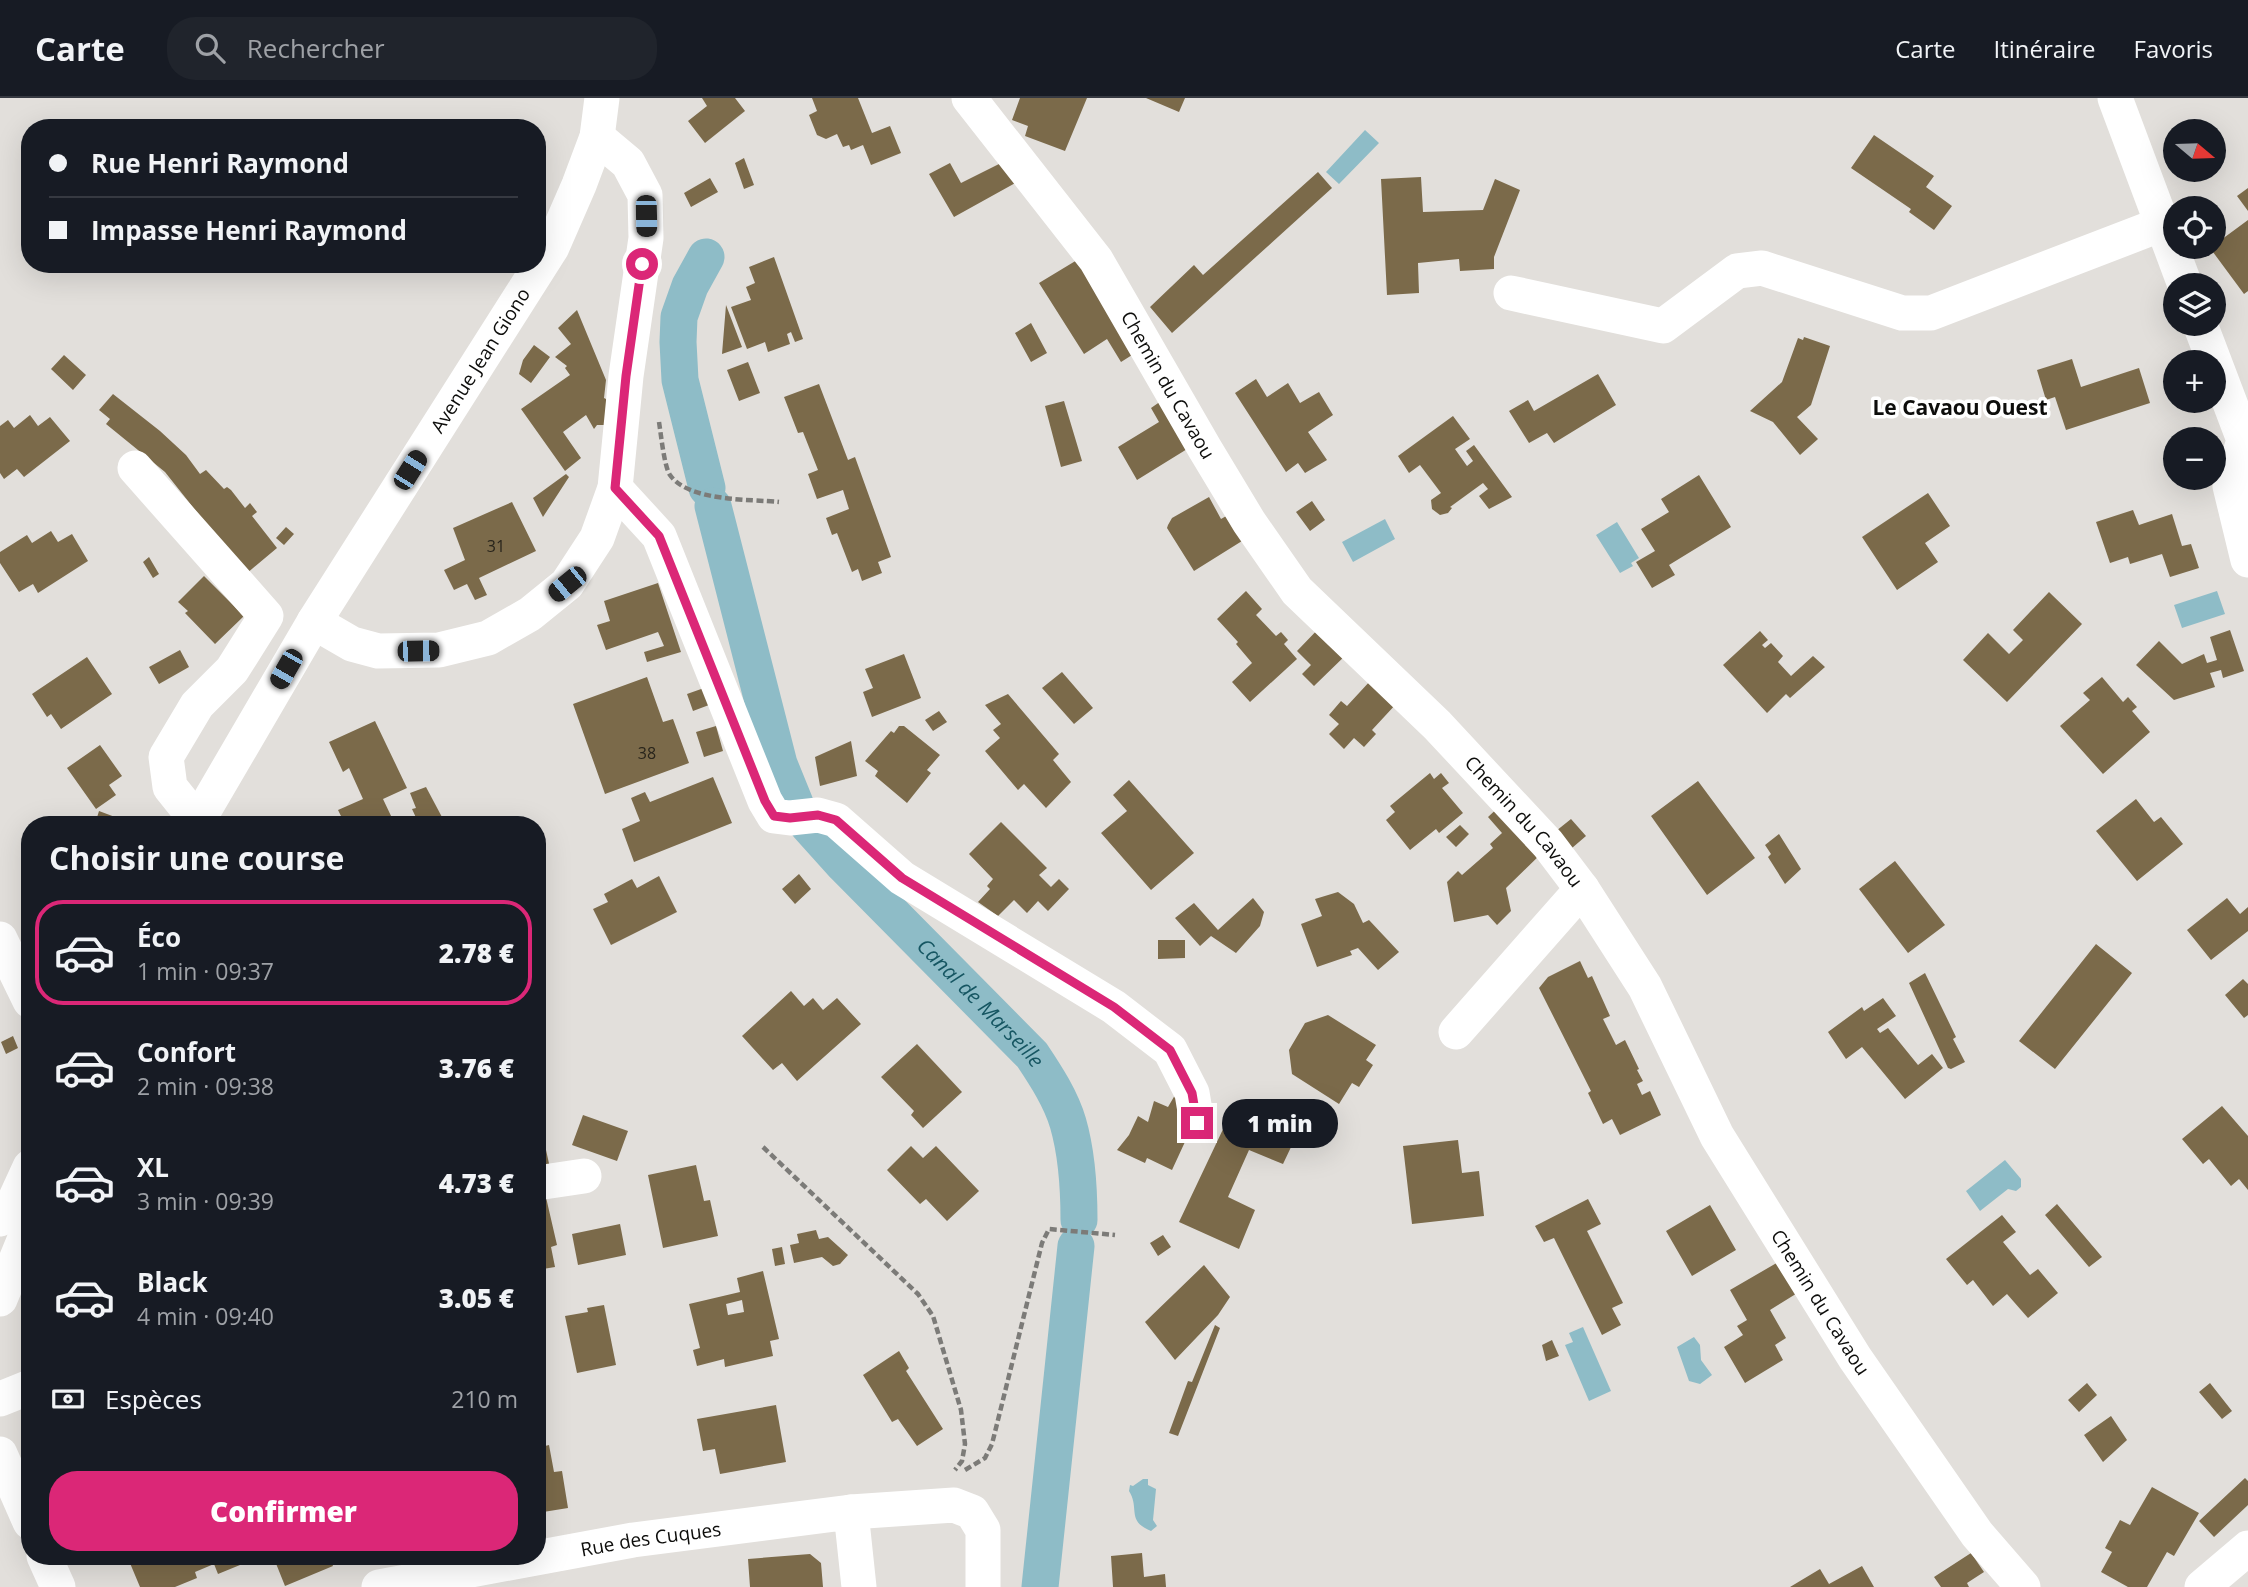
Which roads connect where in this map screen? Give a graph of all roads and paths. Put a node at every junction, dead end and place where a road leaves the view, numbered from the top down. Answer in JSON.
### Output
{"nodes":[{"id":1,"x":603,"y":98,"type":"edge"},
{"id":2,"x":969,"y":98,"type":"edge"},
{"id":3,"x":2115,"y":98,"type":"edge"},
{"id":4,"x":597,"y":137,"type":"junction"},
{"id":5,"x":2162,"y":224,"type":"junction"},
{"id":6,"x":546,"y":256,"type":"edge"},
{"id":7,"x":535,"y":273,"type":"edge"},
{"id":8,"x":2180,"y":273,"type":"edge"},
{"id":9,"x":1511,"y":293,"type":"dead end"},
{"id":10,"x":2205,"y":336,"type":"edge"},
{"id":11,"x":659,"y":420,"type":"dead end"},
{"id":12,"x":135,"y":468,"type":"dead end"},
{"id":13,"x":2239,"y":485,"type":"edge"},
{"id":14,"x":615,"y":488,"type":"junction"},
{"id":15,"x":779,"y":502,"type":"dead end"},
{"id":16,"x":2248,"y":560,"type":"edge"},
{"id":17,"x":314,"y":622,"type":"junction"},
{"id":18,"x":192,"y":816,"type":"edge"},
{"id":19,"x":201,"y":816,"type":"edge"},
{"id":20,"x":1582,"y":889,"type":"junction"},
{"id":21,"x":0,"y":939,"type":"edge"},
{"id":22,"x":21,"y":982,"type":"edge"},
{"id":23,"x":1456,"y":1032,"type":"dead end"},
{"id":24,"x":1197,"y":1123,"type":"dead end"},
{"id":25,"x":763,"y":1147,"type":"dead end"},
{"id":26,"x":584,"y":1176,"type":"dead end"},
{"id":27,"x":546,"y":1182,"type":"edge"},
{"id":28,"x":21,"y":1187,"type":"edge"},
{"id":29,"x":0,"y":1219,"type":"edge"},
{"id":30,"x":1115,"y":1235,"type":"dead end"},
{"id":31,"x":21,"y":1248,"type":"edge"},
{"id":32,"x":0,"y":1299,"type":"edge"},
{"id":33,"x":21,"y":1391,"type":"edge"},
{"id":34,"x":0,"y":1399,"type":"edge"},
{"id":35,"x":0,"y":1454,"type":"edge"},
{"id":36,"x":21,"y":1502,"type":"edge"},
{"id":37,"x":851,"y":1512,"type":"junction"},
{"id":38,"x":2248,"y":1548,"type":"edge"},
{"id":39,"x":546,"y":1564,"type":"edge"},
{"id":40,"x":48,"y":1565,"type":"edge"},
{"id":41,"x":544,"y":1565,"type":"edge"},
{"id":42,"x":507,"y":1575,"type":"edge"},
{"id":43,"x":58,"y":1587,"type":"edge"},
{"id":44,"x":379,"y":1587,"type":"edge"},
{"id":45,"x":859,"y":1587,"type":"edge"},
{"id":46,"x":983,"y":1587,"type":"edge"},
{"id":47,"x":2023,"y":1587,"type":"edge"},
{"id":48,"x":2202,"y":1587,"type":"edge"}],
"edges":[{"from":1,"to":4,"type":"street","name":"Avenue Jean Giono"},
{"from":2,"to":20,"type":"street","name":"Chemin du Cavaou"},
{"from":3,"to":5,"type":"street"},
{"from":4,"to":6,"type":"street","name":"Avenue Jean Giono"},
{"from":4,"to":14,"type":"street"},
{"from":5,"to":8,"type":"street"},
{"from":5,"to":9,"type":"street"},
{"from":7,"to":17,"type":"street","name":"Avenue Jean Giono"},
{"from":10,"to":13,"type":"street"},
{"from":11,"to":15,"type":"path"},
{"from":12,"to":18,"type":"street"},
{"from":13,"to":16,"type":"street"},
{"from":14,"to":17,"type":"street"},
{"from":14,"to":24,"type":"street"},
{"from":17,"to":19,"type":"street","name":"Avenue Jean Giono"},
{"from":20,"to":23,"type":"street"},
{"from":20,"to":47,"type":"street","name":"Chemin du Cavaou"},
{"from":21,"to":22,"type":"street"},
{"from":25,"to":30,"type":"path"},
{"from":26,"to":27,"type":"street"},
{"from":28,"to":29,"type":"street"},
{"from":31,"to":32,"type":"street"},
{"from":33,"to":34,"type":"street"},
{"from":35,"to":36,"type":"street"},
{"from":37,"to":39,"type":"street","name":"Rue des Cuques"},
{"from":37,"to":45,"type":"street"},
{"from":37,"to":46,"type":"street","name":"Rue des Cuques"},
{"from":38,"to":48,"type":"street"},
{"from":40,"to":43,"type":"street"},
{"from":41,"to":42,"type":"street","name":"Rue des Cuques"},
{"from":42,"to":44,"type":"street","name":"Rue des Cuques"}]}
